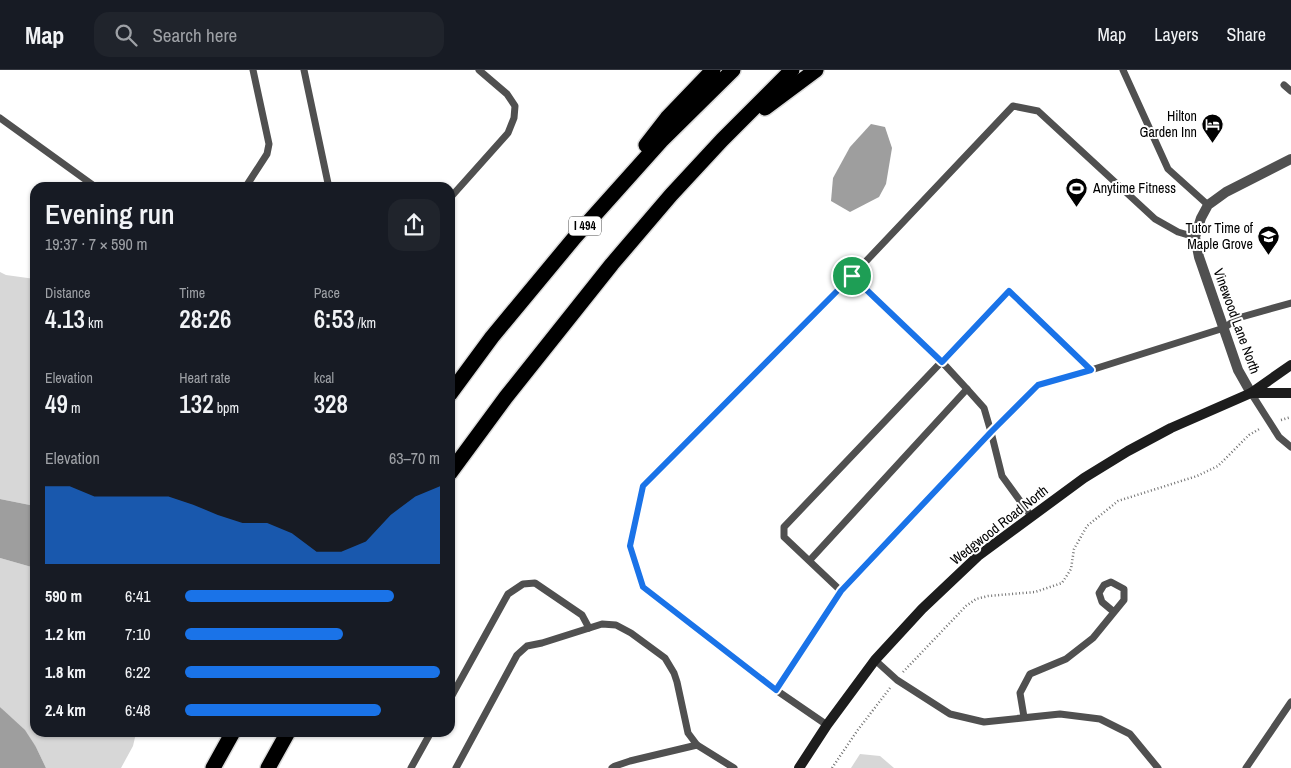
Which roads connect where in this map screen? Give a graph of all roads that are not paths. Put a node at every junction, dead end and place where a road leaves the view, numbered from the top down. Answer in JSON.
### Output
{"nodes":[{"id":1,"x":253,"y":70,"type":"edge"},
{"id":2,"x":304,"y":70,"type":"edge"},
{"id":3,"x":479,"y":70,"type":"edge"},
{"id":4,"x":713,"y":70,"type":"edge"},
{"id":5,"x":732,"y":70,"type":"edge"},
{"id":6,"x":792,"y":70,"type":"edge"},
{"id":7,"x":816,"y":70,"type":"edge"},
{"id":8,"x":1122,"y":70,"type":"edge"},
{"id":9,"x":1284,"y":85,"type":"dead end"},
{"id":10,"x":1291,"y":91,"type":"edge"},
{"id":11,"x":0,"y":118,"type":"edge"},
{"id":12,"x":722,"y":140,"type":"junction"},
{"id":13,"x":1291,"y":159,"type":"edge"},
{"id":14,"x":89,"y":182,"type":"edge"},
{"id":15,"x":249,"y":182,"type":"edge"},
{"id":16,"x":327,"y":182,"type":"edge"},
{"id":17,"x":455,"y":192,"type":"edge"},
{"id":18,"x":1208,"y":205,"type":"junction"},
{"id":19,"x":1195,"y":237,"type":"junction"},
{"id":20,"x":554,"y":263,"type":"junction"},
{"id":21,"x":852,"y":276,"type":"junction"},
{"id":22,"x":1291,"y":303,"type":"edge"},
{"id":23,"x":1224,"y":328,"type":"junction"},
{"id":24,"x":942,"y":362,"type":"junction"},
{"id":25,"x":1291,"y":365,"type":"edge"},
{"id":26,"x":1091,"y":370,"type":"junction"},
{"id":27,"x":455,"y":387,"type":"edge"},
{"id":28,"x":968,"y":389,"type":"junction"},
{"id":29,"x":1251,"y":393,"type":"junction"},
{"id":30,"x":1291,"y":393,"type":"edge"},
{"id":31,"x":991,"y":432,"type":"junction"},
{"id":32,"x":1291,"y":447,"type":"edge"},
{"id":33,"x":455,"y":466,"type":"edge"},
{"id":34,"x":1031,"y":516,"type":"junction"},
{"id":35,"x":810,"y":560,"type":"junction"},
{"id":36,"x":841,"y":591,"type":"junction"},
{"id":37,"x":1114,"y":612,"type":"dead end"},
{"id":38,"x":589,"y":628,"type":"junction"},
{"id":39,"x":875,"y":660,"type":"junction"},
{"id":40,"x":455,"y":690,"type":"edge"},
{"id":41,"x":776,"y":690,"type":"junction"},
{"id":42,"x":1291,"y":702,"type":"edge"},
{"id":43,"x":1024,"y":717,"type":"junction"},
{"id":44,"x":827,"y":725,"type":"junction"},
{"id":45,"x":230,"y":737,"type":"edge"},
{"id":46,"x":285,"y":737,"type":"edge"},
{"id":47,"x":428,"y":737,"type":"edge"},
{"id":48,"x":697,"y":744,"type":"junction"},
{"id":49,"x":213,"y":768,"type":"edge"},
{"id":50,"x":268,"y":768,"type":"edge"},
{"id":51,"x":411,"y":768,"type":"edge"},
{"id":52,"x":456,"y":768,"type":"edge"},
{"id":53,"x":612,"y":768,"type":"edge"},
{"id":54,"x":734,"y":768,"type":"edge"},
{"id":55,"x":798,"y":768,"type":"edge"},
{"id":56,"x":1158,"y":768,"type":"edge"},
{"id":57,"x":1246,"y":768,"type":"edge"}],
"edges":[{"from":1,"to":15,"type":"lane"},
{"from":2,"to":16,"type":"lane"},
{"from":3,"to":17,"type":"lane"},
{"from":4,"to":20,"type":"highway"},
{"from":5,"to":20,"type":"highway","number":"I 494"},
{"from":6,"to":12,"type":"highway"},
{"from":7,"to":12,"type":"highway"},
{"from":8,"to":18,"type":"lane"},
{"from":9,"to":10,"type":"lane"},
{"from":11,"to":14,"type":"lane"},
{"from":12,"to":33,"type":"highway"},
{"from":13,"to":18,"type":"street"},
{"from":18,"to":19,"type":"street"},
{"from":19,"to":21,"type":"lane"},
{"from":19,"to":23,"type":"street","name":"Vinewood Lane North"},
{"from":20,"to":27,"type":"highway","number":"I 494"},
{"from":21,"to":24,"type":"lane"},
{"from":21,"to":41,"type":"lane"},
{"from":22,"to":23,"type":"lane"},
{"from":23,"to":26,"type":"lane"},
{"from":23,"to":29,"type":"street","name":"Vinewood Lane North"},
{"from":24,"to":26,"type":"lane"},
{"from":24,"to":28,"type":"lane"},
{"from":24,"to":35,"type":"lane"},
{"from":25,"to":29,"type":"street","name":"Wedgwood Road North"},
{"from":26,"to":31,"type":"lane"},
{"from":28,"to":31,"type":"lane"},
{"from":28,"to":35,"type":"lane"},
{"from":29,"to":30,"type":"street","name":"Wedgwood Road North"},
{"from":29,"to":32,"type":"lane"},
{"from":29,"to":34,"type":"street","name":"Wedgwood Road North"},
{"from":31,"to":34,"type":"lane"},
{"from":31,"to":36,"type":"lane"},
{"from":34,"to":39,"type":"street","name":"Wedgwood Road North"},
{"from":35,"to":36,"type":"lane"},
{"from":36,"to":41,"type":"lane"},
{"from":37,"to":43,"type":"lane"},
{"from":38,"to":40,"type":"lane"},
{"from":38,"to":48,"type":"lane"},
{"from":38,"to":52,"type":"lane"},
{"from":39,"to":43,"type":"lane"},
{"from":39,"to":44,"type":"street","name":"Wedgwood Road North"},
{"from":41,"to":44,"type":"lane"},
{"from":42,"to":57,"type":"lane"},
{"from":43,"to":56,"type":"lane"},
{"from":44,"to":55,"type":"street","name":"Wedgwood Road North"},
{"from":45,"to":49,"type":"highway"},
{"from":46,"to":50,"type":"highway"},
{"from":47,"to":51,"type":"lane"},
{"from":48,"to":53,"type":"lane"},
{"from":48,"to":54,"type":"lane"}]}
